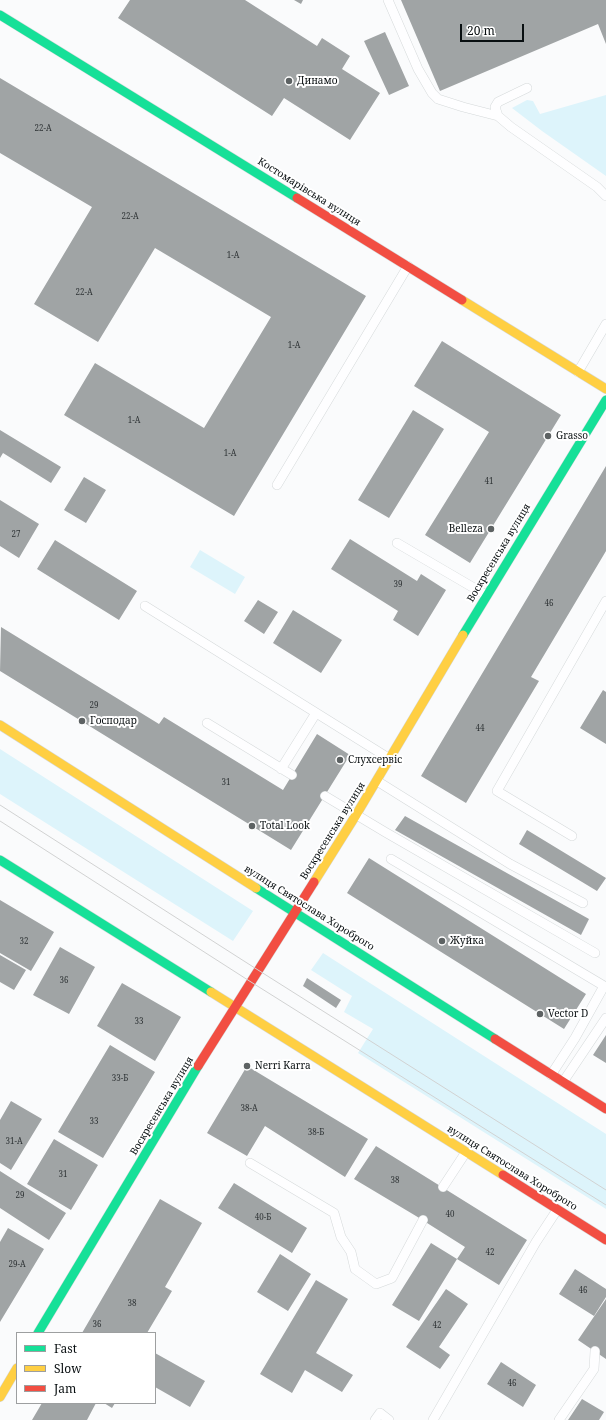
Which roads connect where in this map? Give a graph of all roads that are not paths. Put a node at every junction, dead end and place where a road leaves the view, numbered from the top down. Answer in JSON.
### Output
{"nodes":[{"id":1,"x":388,"y":0,"type":"edge"},
{"id":2,"x":0,"y":15,"type":"edge"},
{"id":3,"x":527,"y":88,"type":"dead end"},
{"id":4,"x":498,"y":116,"type":"junction"},
{"id":5,"x":606,"y":196,"type":"edge"},
{"id":6,"x":408,"y":266,"type":"junction"},
{"id":7,"x":606,"y":324,"type":"edge"},
{"id":8,"x":578,"y":372,"type":"junction"},
{"id":9,"x":606,"y":376,"type":"edge"},
{"id":10,"x":603,"y":387,"type":"edge"},
{"id":11,"x":606,"y":400,"type":"edge"},
{"id":12,"x":277,"y":485,"type":"dead end"},
{"id":13,"x":397,"y":543,"type":"dead end"},
{"id":14,"x":486,"y":595,"type":"junction"},
{"id":15,"x":606,"y":601,"type":"edge"},
{"id":16,"x":145,"y":606,"type":"dead end"},
{"id":17,"x":316,"y":713,"type":"junction"},
{"id":18,"x":207,"y":723,"type":"dead end"},
{"id":19,"x":0,"y":726,"type":"edge"},
{"id":20,"x":390,"y":759,"type":"junction"},
{"id":21,"x":281,"y":769,"type":"junction"},
{"id":22,"x":292,"y":775,"type":"dead end"},
{"id":23,"x":377,"y":781,"type":"junction"},
{"id":24,"x":325,"y":796,"type":"dead end"},
{"id":25,"x":356,"y":815,"type":"junction"},
{"id":26,"x":572,"y":836,"type":"dead end"},
{"id":27,"x":391,"y":859,"type":"dead end"},
{"id":28,"x":0,"y":860,"type":"edge"},
{"id":29,"x":583,"y":903,"type":"dead end"},
{"id":30,"x":295,"y":912,"type":"junction"},
{"id":31,"x":595,"y":953,"type":"dead end"},
{"id":32,"x":235,"y":1007,"type":"junction"},
{"id":33,"x":606,"y":1018,"type":"edge"},
{"id":34,"x":551,"y":1075,"type":"junction"},
{"id":35,"x":563,"y":1082,"type":"junction"},
{"id":36,"x":606,"y":1109,"type":"edge"},
{"id":37,"x":466,"y":1152,"type":"junction"},
{"id":38,"x":250,"y":1164,"type":"dead end"},
{"id":39,"x":443,"y":1187,"type":"dead end"},
{"id":40,"x":557,"y":1210,"type":"junction"},
{"id":41,"x":423,"y":1220,"type":"dead end"},
{"id":42,"x":606,"y":1240,"type":"edge"},
{"id":43,"x":39,"y":1332,"type":"edge"},
{"id":44,"x":595,"y":1352,"type":"dead end"},
{"id":45,"x":16,"y":1370,"type":"edge"},
{"id":46,"x":0,"y":1397,"type":"edge"},
{"id":47,"x":375,"y":1420,"type":"edge"},
{"id":48,"x":390,"y":1420,"type":"edge"},
{"id":49,"x":433,"y":1420,"type":"edge"},
{"id":50,"x":559,"y":1420,"type":"edge"}],
"edges":[{"from":1,"to":4,"type":"lane"},
{"from":2,"to":6,"type":"main road","name":"Костомарівська вулиця"},
{"from":3,"to":4,"type":"lane"},
{"from":4,"to":5,"type":"lane"},
{"from":6,"to":8,"type":"main road","name":"Костомарівська вулиця"},
{"from":6,"to":12,"type":"lane"},
{"from":7,"to":8,"type":"lane"},
{"from":8,"to":10,"type":"main road","name":"Костомарівська вулиця"},
{"from":9,"to":10,"type":"lane"},
{"from":11,"to":14,"type":"main road","name":"Воскресенська вулиця"},
{"from":13,"to":14,"type":"lane"},
{"from":14,"to":20,"type":"main road","name":"Воскресенська вулиця"},
{"from":15,"to":26,"type":"lane"},
{"from":16,"to":17,"type":"lane"},
{"from":17,"to":20,"type":"lane"},
{"from":17,"to":21,"type":"lane"},
{"from":18,"to":21,"type":"lane"},
{"from":19,"to":30,"type":"main road","name":"вулиця Святослава Хороброго"},
{"from":20,"to":23,"type":"main road","name":"Воскресенська вулиця"},
{"from":21,"to":22,"type":"lane"},
{"from":23,"to":25,"type":"main road","name":"Воскресенська вулиця"},
{"from":23,"to":29,"type":"lane"},
{"from":24,"to":25,"type":"lane"},
{"from":25,"to":30,"type":"main road","name":"Воскресенська вулиця"},
{"from":25,"to":31,"type":"lane"},
{"from":27,"to":34,"type":"lane"},
{"from":28,"to":32,"type":"main road","name":"вулиця Святослава Хороброго"},
{"from":30,"to":32,"type":"main road","name":"Воскресенська вулиця"},
{"from":30,"to":34,"type":"main road","name":"вулиця Святослава Хороброго"},
{"from":32,"to":37,"type":"main road","name":"вулиця Святослава Хороброго"},
{"from":32,"to":43,"type":"main road","name":"Воскресенська вулиця"},
{"from":33,"to":35,"type":"lane"},
{"from":34,"to":35,"type":"main road","name":"вулиця Святослава Хороброго"},
{"from":35,"to":36,"type":"main road","name":"вулиця Святослава Хороброго"},
{"from":37,"to":39,"type":"lane"},
{"from":37,"to":40,"type":"main road","name":"вулиця Святослава Хороброго"},
{"from":38,"to":41,"type":"lane"},
{"from":40,"to":42,"type":"main road","name":"вулиця Святослава Хороброго"},
{"from":40,"to":49,"type":"lane"},
{"from":44,"to":50,"type":"lane"},
{"from":45,"to":46,"type":"main road"},
{"from":47,"to":48,"type":"lane"}]}
